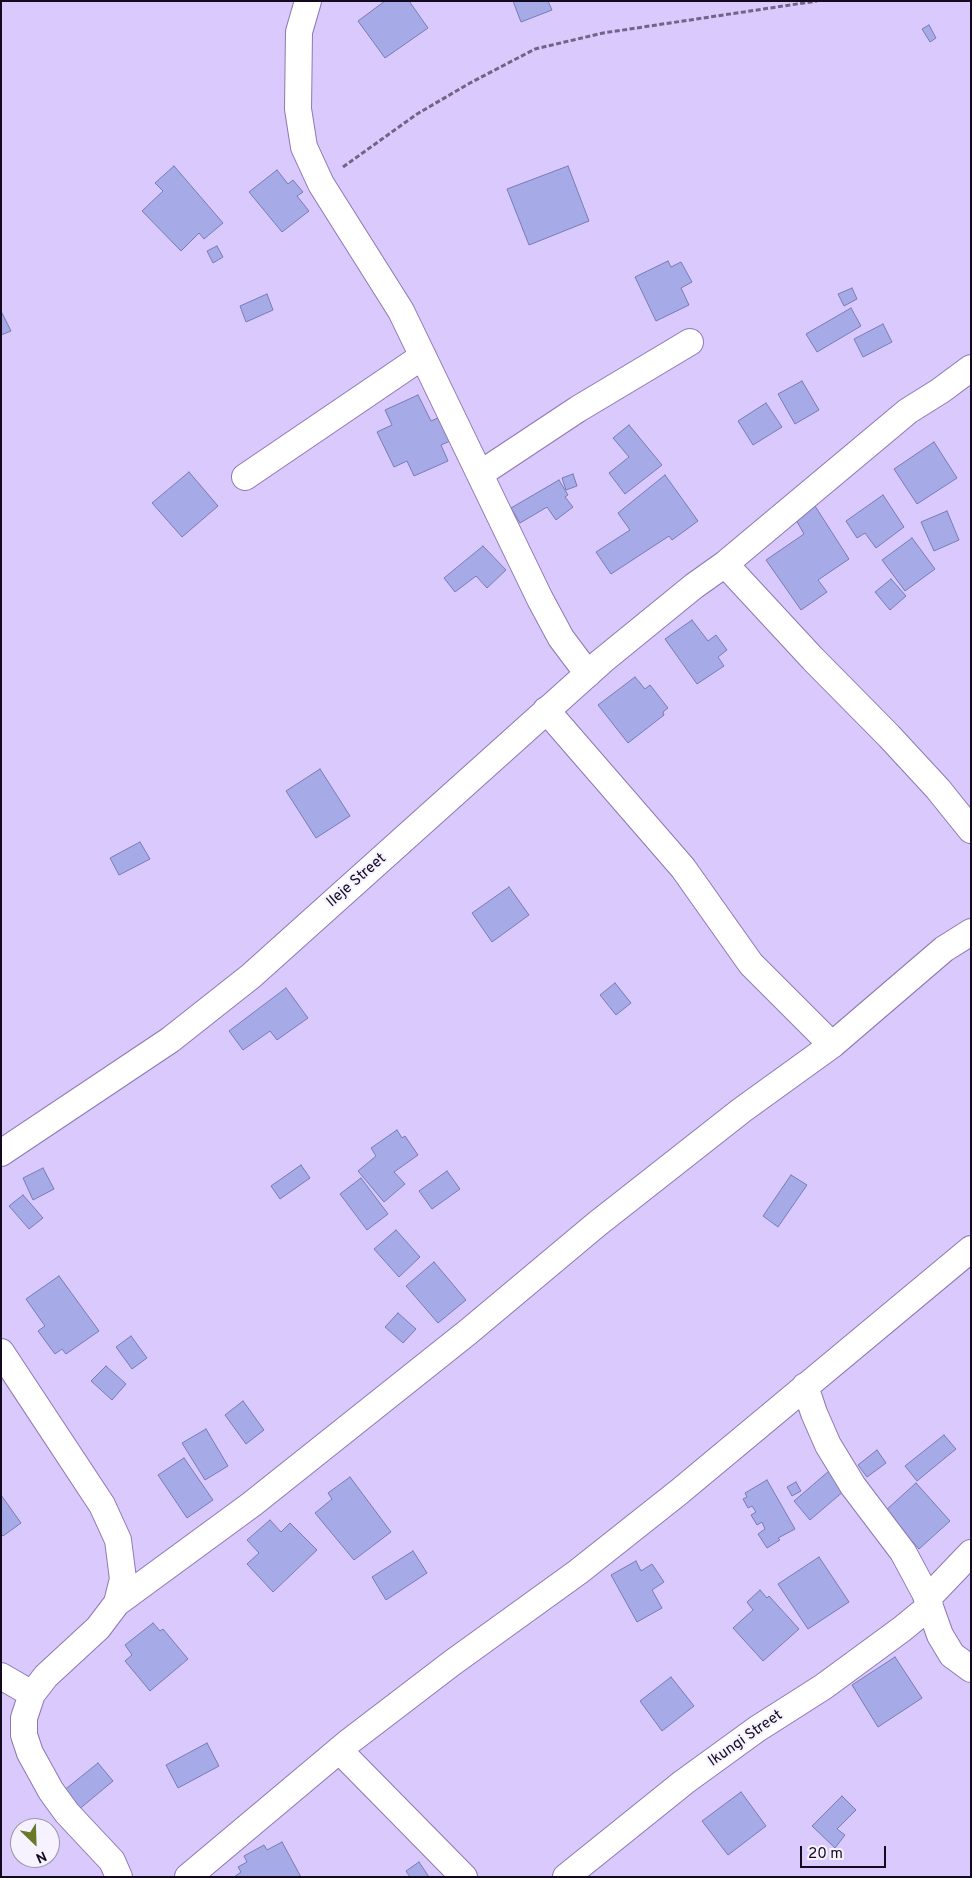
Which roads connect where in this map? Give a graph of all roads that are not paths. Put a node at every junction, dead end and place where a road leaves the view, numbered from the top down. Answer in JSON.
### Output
{"nodes":[{"id":1,"x":308,"y":1,"type":"edge"},
{"id":2,"x":690,"y":342,"type":"dead end"},
{"id":3,"x":423,"y":356,"type":"junction"},
{"id":4,"x":971,"y":368,"type":"edge"},
{"id":5,"x":480,"y":474,"type":"junction"},
{"id":6,"x":245,"y":478,"type":"dead end"},
{"id":7,"x":726,"y":564,"type":"junction"},
{"id":8,"x":588,"y":674,"type":"junction"},
{"id":9,"x":546,"y":710,"type":"junction"},
{"id":10,"x":970,"y":824,"type":"edge"},
{"id":11,"x":971,"y":932,"type":"edge"},
{"id":12,"x":832,"y":1045,"type":"junction"},
{"id":13,"x":1,"y":1153,"type":"edge"},
{"id":14,"x":971,"y":1249,"type":"edge"},
{"id":15,"x":1,"y":1352,"type":"edge"},
{"id":16,"x":806,"y":1386,"type":"junction"},
{"id":17,"x":971,"y":1553,"type":"edge"},
{"id":18,"x":929,"y":1603,"type":"junction"},
{"id":19,"x":117,"y":1604,"type":"junction"},
{"id":20,"x":971,"y":1668,"type":"edge"},
{"id":21,"x":1,"y":1676,"type":"edge"},
{"id":22,"x":32,"y":1694,"type":"junction"},
{"id":23,"x":340,"y":1750,"type":"junction"},
{"id":24,"x":119,"y":1877,"type":"edge"},
{"id":25,"x":188,"y":1877,"type":"edge"},
{"id":26,"x":464,"y":1877,"type":"edge"},
{"id":27,"x":566,"y":1877,"type":"edge"}],
"edges":[{"from":1,"to":3,"type":"street"},
{"from":2,"to":5,"type":"street"},
{"from":3,"to":5,"type":"street"},
{"from":3,"to":6,"type":"street"},
{"from":4,"to":7,"type":"street","name":"Ileje Street"},
{"from":5,"to":8,"type":"street"},
{"from":7,"to":8,"type":"street","name":"Ileje Street"},
{"from":7,"to":10,"type":"street"},
{"from":8,"to":9,"type":"street","name":"Ileje Street"},
{"from":9,"to":12,"type":"street"},
{"from":9,"to":13,"type":"street","name":"Ileje Street"},
{"from":11,"to":12,"type":"street"},
{"from":12,"to":19,"type":"street"},
{"from":14,"to":16,"type":"street"},
{"from":15,"to":19,"type":"street"},
{"from":16,"to":18,"type":"street"},
{"from":16,"to":23,"type":"street"},
{"from":17,"to":18,"type":"street","name":"Ikungi Street"},
{"from":18,"to":20,"type":"street"},
{"from":18,"to":27,"type":"street","name":"Ikungi Street"},
{"from":19,"to":22,"type":"street"},
{"from":21,"to":22,"type":"street"},
{"from":22,"to":24,"type":"street"},
{"from":23,"to":25,"type":"street"},
{"from":23,"to":26,"type":"street"}]}
